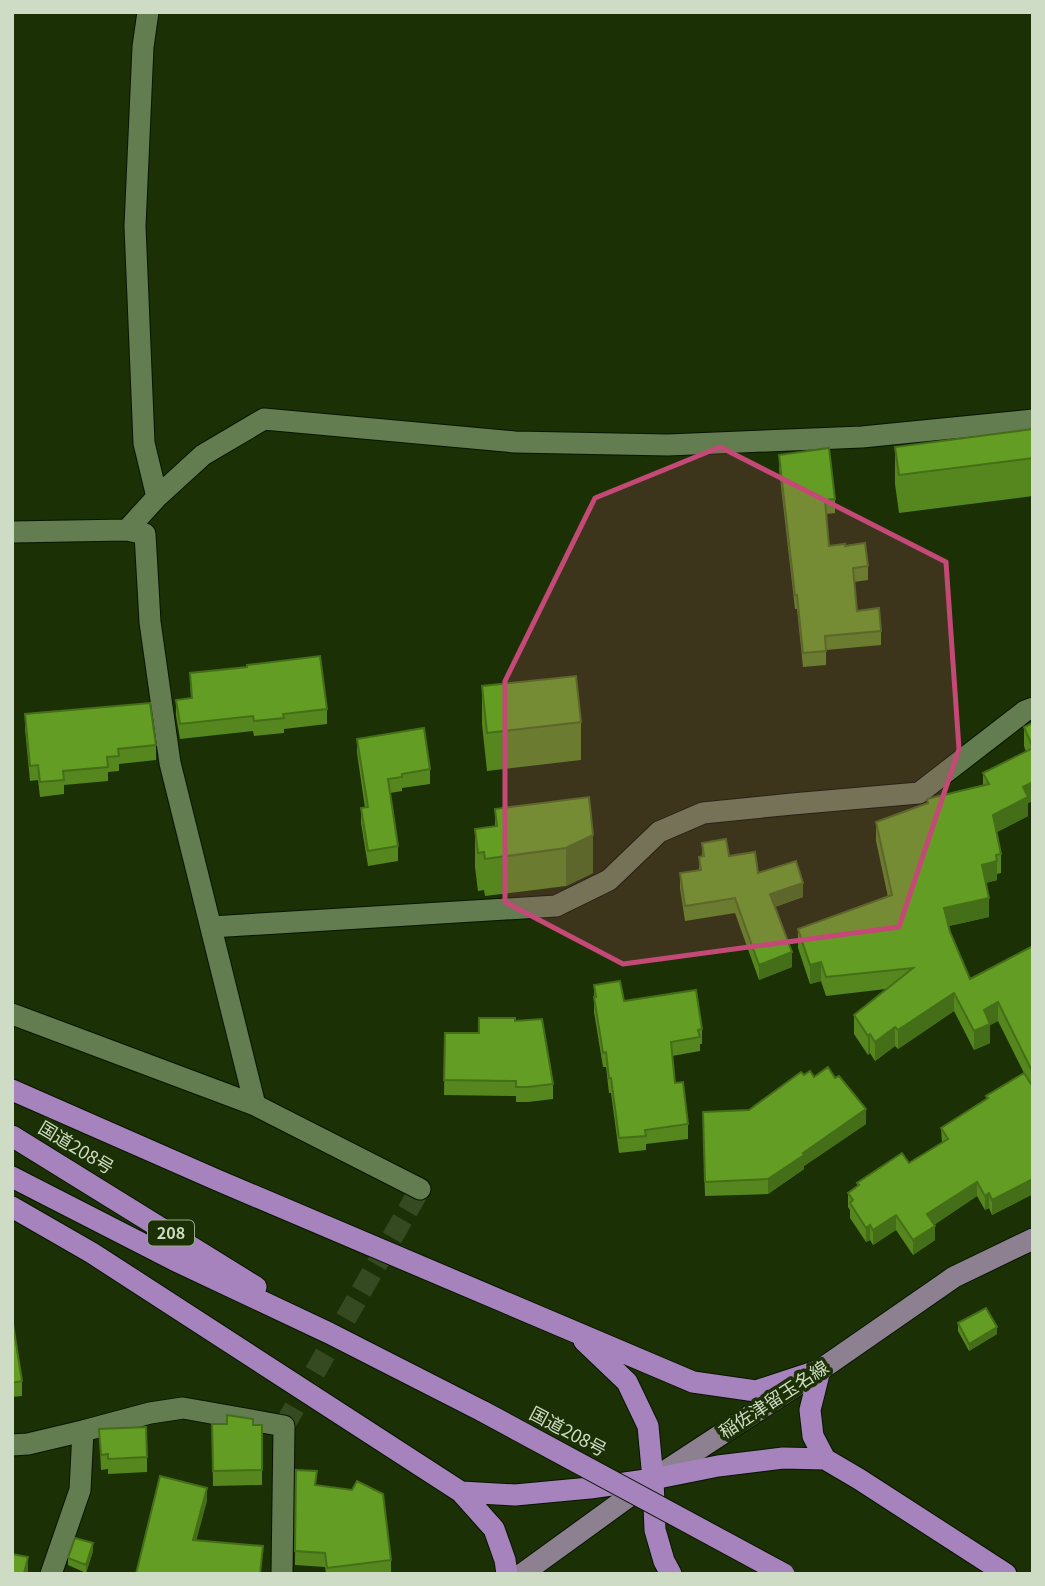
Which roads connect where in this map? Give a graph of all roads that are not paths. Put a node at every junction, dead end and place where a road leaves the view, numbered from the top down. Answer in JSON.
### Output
{"nodes":[{"id":1,"x":148,"y":12,"type":"edge"},
{"id":2,"x":1033,"y":420,"type":"edge"},
{"id":3,"x":157,"y":497,"type":"junction"},
{"id":4,"x":127,"y":530,"type":"junction"},
{"id":5,"x":12,"y":532,"type":"edge"},
{"id":6,"x":1033,"y":708,"type":"edge"},
{"id":7,"x":211,"y":927,"type":"junction"},
{"id":8,"x":12,"y":1014,"type":"edge"},
{"id":9,"x":12,"y":1090,"type":"edge"},
{"id":10,"x":255,"y":1105,"type":"junction"},
{"id":11,"x":12,"y":1136,"type":"edge"},
{"id":12,"x":12,"y":1177,"type":"edge"},
{"id":13,"x":420,"y":1189,"type":"dead end"},
{"id":14,"x":12,"y":1207,"type":"edge"},
{"id":15,"x":1033,"y":1239,"type":"edge"},
{"id":16,"x":573,"y":1330,"type":"junction"},
{"id":17,"x":329,"y":1333,"type":"junction"},
{"id":18,"x":820,"y":1370,"type":"junction"},
{"id":19,"x":83,"y":1431,"type":"junction"},
{"id":20,"x":12,"y":1445,"type":"edge"},
{"id":21,"x":825,"y":1459,"type":"junction"},
{"id":22,"x":653,"y":1479,"type":"junction"},
{"id":23,"x":461,"y":1492,"type":"junction"},
{"id":24,"x":51,"y":1574,"type":"edge"},
{"id":25,"x":282,"y":1574,"type":"edge"},
{"id":26,"x":507,"y":1574,"type":"edge"},
{"id":27,"x":522,"y":1574,"type":"edge"},
{"id":28,"x":671,"y":1574,"type":"edge"},
{"id":29,"x":784,"y":1574,"type":"edge"},
{"id":30,"x":1006,"y":1574,"type":"edge"}],
"edges":[{"from":1,"to":3,"type":"street"},
{"from":2,"to":3,"type":"street"},
{"from":3,"to":4,"type":"street"},
{"from":4,"to":5,"type":"street"},
{"from":4,"to":7,"type":"street"},
{"from":6,"to":7,"type":"street"},
{"from":7,"to":10,"type":"street"},
{"from":8,"to":10,"type":"street"},
{"from":9,"to":16,"type":"highway"},
{"from":10,"to":13,"type":"street"},
{"from":11,"to":17,"type":"highway","name":"国道208号","number":"208"},
{"from":12,"to":17,"type":"highway","name":"国道208号","number":"208"},
{"from":14,"to":23,"type":"highway"},
{"from":15,"to":18,"type":"main road","name":"稲佐津留玉名線"},
{"from":16,"to":18,"type":"highway"},
{"from":16,"to":22,"type":"highway"},
{"from":17,"to":29,"type":"highway","name":"国道208号","number":"208","bridge":true},
{"from":18,"to":21,"type":"highway"},
{"from":18,"to":22,"type":"main road","name":"稲佐津留玉名線"},
{"from":19,"to":20,"type":"street"},
{"from":19,"to":24,"type":"street"},
{"from":19,"to":25,"type":"street"},
{"from":21,"to":22,"type":"highway"},
{"from":21,"to":30,"type":"highway"},
{"from":22,"to":23,"type":"highway"},
{"from":22,"to":27,"type":"main road","name":"稲佐津留玉名線"},
{"from":22,"to":28,"type":"highway"},
{"from":23,"to":26,"type":"highway"}]}
